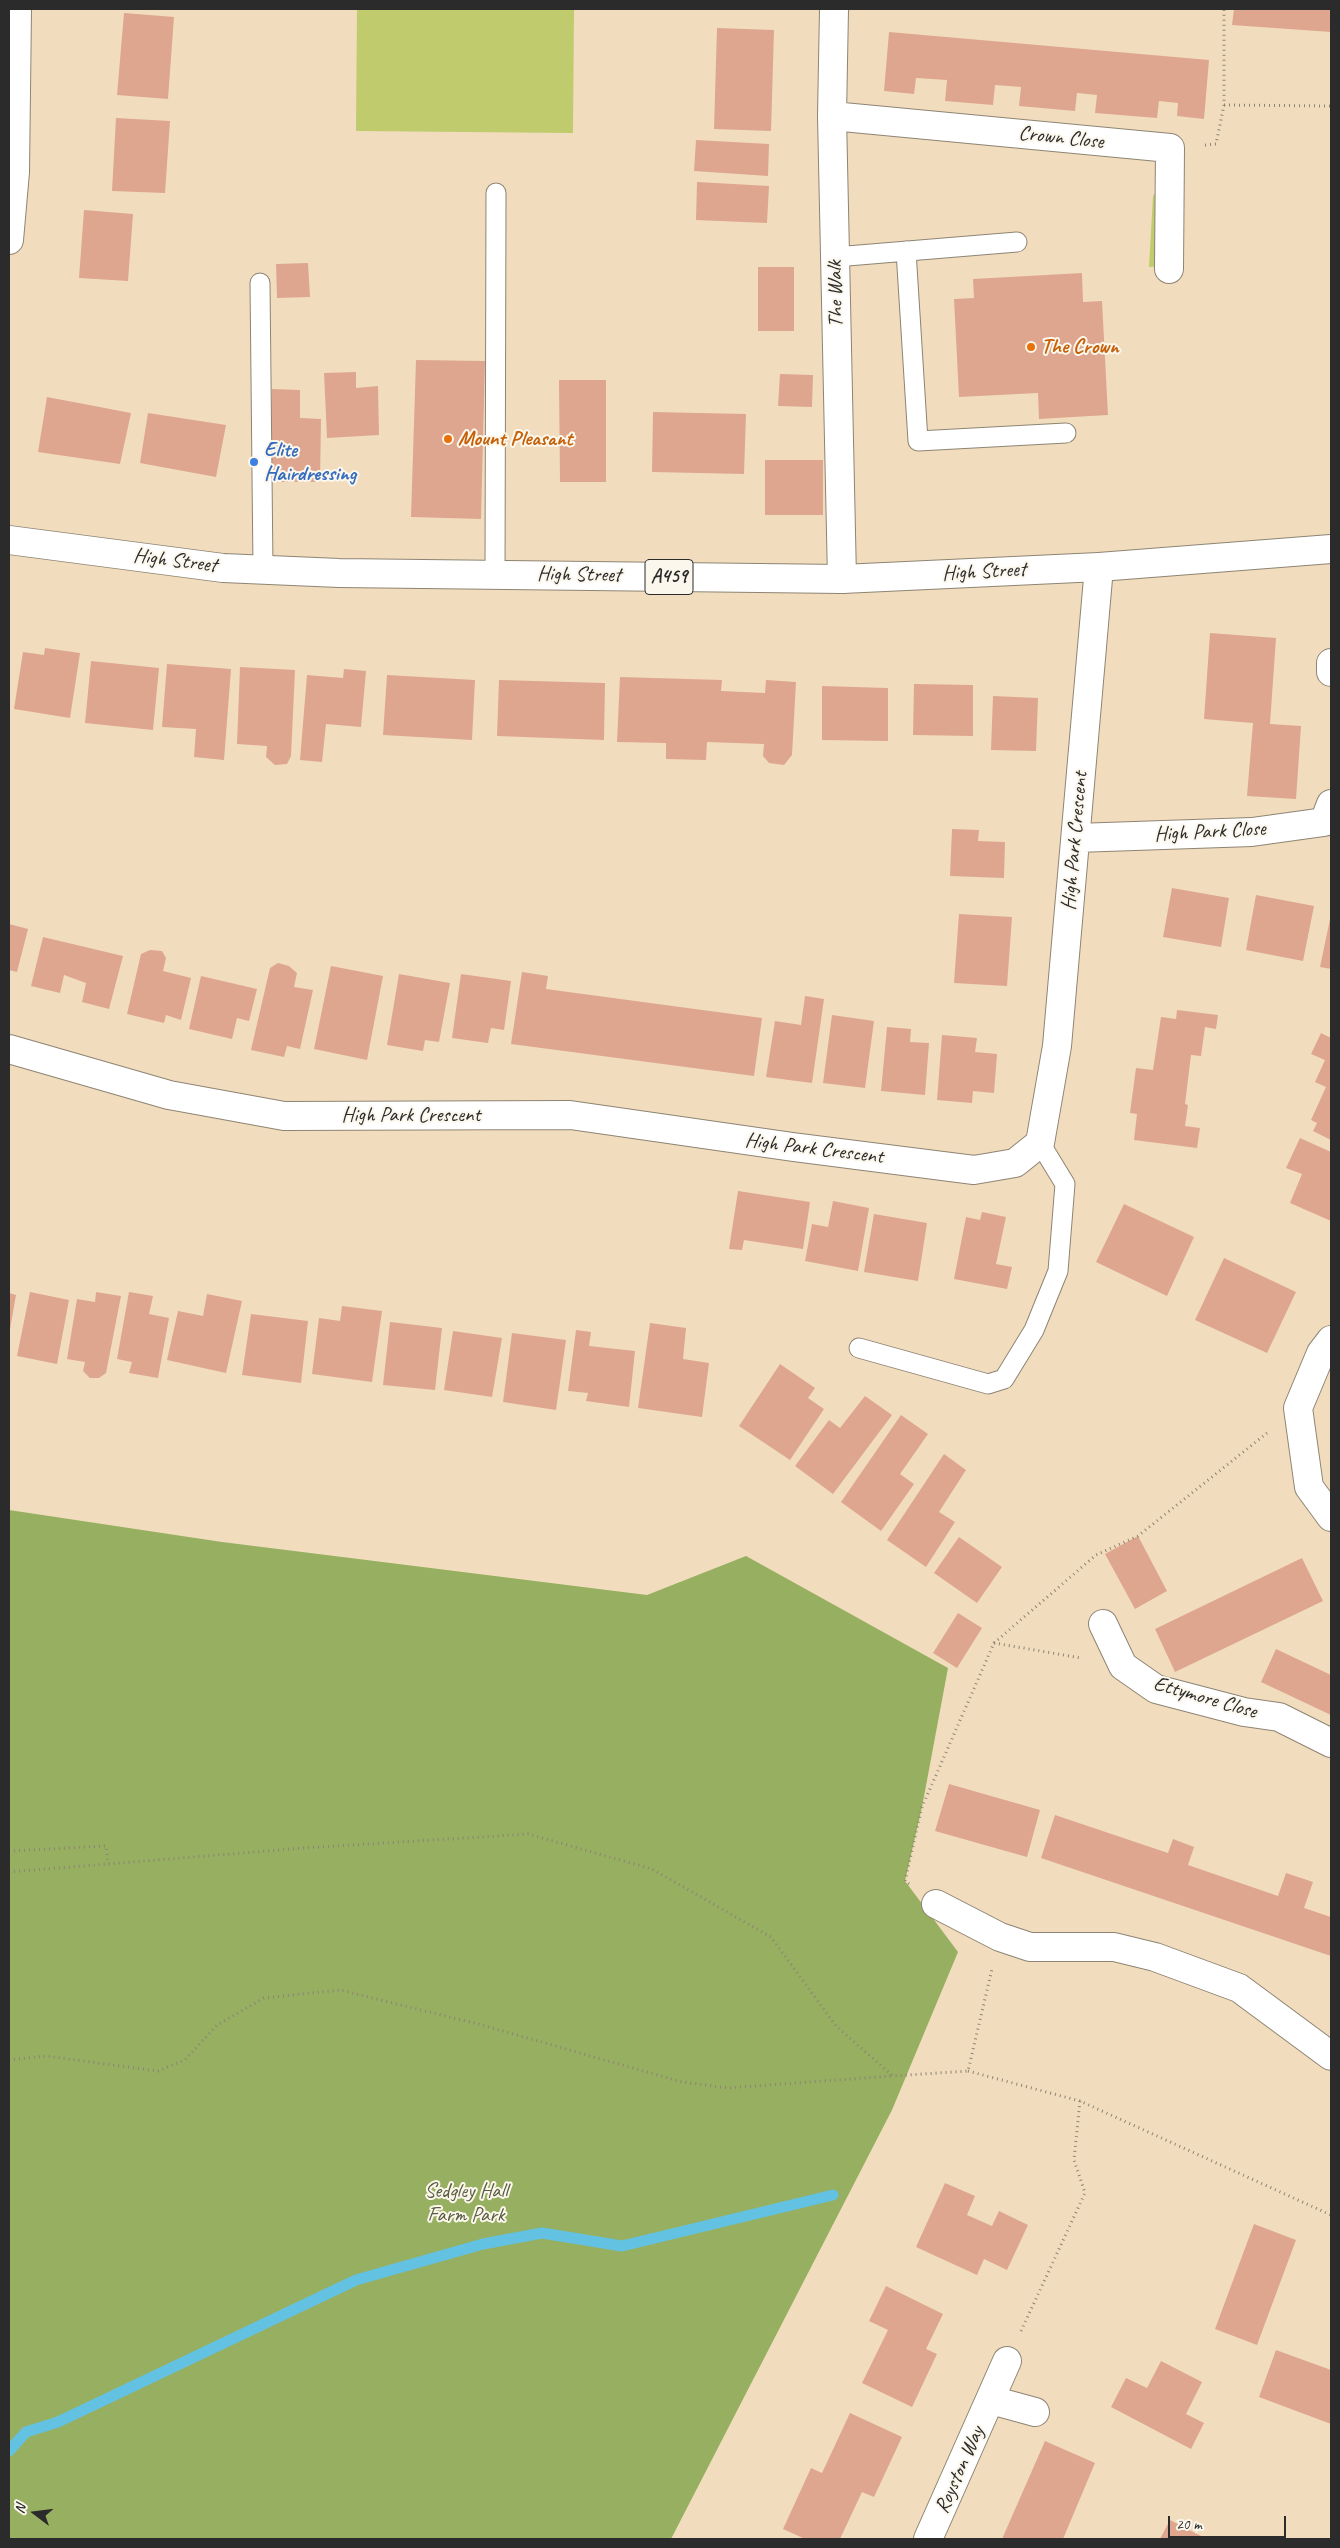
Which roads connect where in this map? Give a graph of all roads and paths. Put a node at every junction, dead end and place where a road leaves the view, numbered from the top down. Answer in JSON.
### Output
{"nodes":[{"id":1,"x":17,"y":9,"type":"edge"},
{"id":2,"x":834,"y":9,"type":"edge"},
{"id":3,"x":1224,"y":9,"type":"edge"},
{"id":4,"x":1224,"y":105,"type":"junction"},
{"id":5,"x":1331,"y":106,"type":"edge"},
{"id":6,"x":832,"y":116,"type":"junction"},
{"id":7,"x":1170,"y":148,"type":"junction"},
{"id":8,"x":496,"y":193,"type":"dead end"},
{"id":9,"x":9,"y":240,"type":"edge"},
{"id":10,"x":1016,"y":242,"type":"dead end"},
{"id":11,"x":906,"y":251,"type":"junction"},
{"id":12,"x":835,"y":257,"type":"junction"},
{"id":13,"x":1169,"y":269,"type":"dead end"},
{"id":14,"x":260,"y":283,"type":"dead end"},
{"id":15,"x":1066,"y":433,"type":"dead end"},
{"id":16,"x":9,"y":540,"type":"edge"},
{"id":17,"x":1331,"y":549,"type":"edge"},
{"id":18,"x":1099,"y":567,"type":"junction"},
{"id":19,"x":263,"y":569,"type":"junction"},
{"id":20,"x":496,"y":575,"type":"junction"},
{"id":21,"x":842,"y":579,"type":"junction"},
{"id":22,"x":1331,"y":663,"type":"edge"},
{"id":23,"x":1331,"y":672,"type":"edge"},
{"id":24,"x":1331,"y":804,"type":"edge"},
{"id":25,"x":1076,"y":838,"type":"junction"},
{"id":26,"x":9,"y":1049,"type":"edge"},
{"id":27,"x":1040,"y":1143,"type":"junction"},
{"id":28,"x":1331,"y":1340,"type":"edge"},
{"id":29,"x":859,"y":1348,"type":"dead end"},
{"id":30,"x":1298,"y":1408,"type":"junction"},
{"id":31,"x":1331,"y":1517,"type":"edge"},
{"id":32,"x":1103,"y":1624,"type":"dead end"},
{"id":33,"x":994,"y":1643,"type":"junction"},
{"id":34,"x":1123,"y":1666,"type":"junction"},
{"id":35,"x":1331,"y":1743,"type":"edge"},
{"id":36,"x":9,"y":1851,"type":"edge"},
{"id":37,"x":108,"y":1864,"type":"junction"},
{"id":38,"x":9,"y":1872,"type":"edge"},
{"id":39,"x":936,"y":1904,"type":"joint"},
{"id":40,"x":1000,"y":1937,"type":"junction"},
{"id":41,"x":1331,"y":2056,"type":"edge"},
{"id":42,"x":9,"y":2060,"type":"edge"},
{"id":43,"x":968,"y":2071,"type":"junction"},
{"id":44,"x":893,"y":2076,"type":"junction"},
{"id":45,"x":1080,"y":2101,"type":"junction"},
{"id":46,"x":1331,"y":2215,"type":"edge"},
{"id":47,"x":1007,"y":2361,"type":"joint"},
{"id":48,"x":991,"y":2400,"type":"junction"},
{"id":49,"x":1035,"y":2412,"type":"dead end"},
{"id":50,"x":928,"y":2539,"type":"edge"}],
"edges":[{"from":1,"to":9,"type":"street"},
{"from":2,"to":6,"type":"street","name":"The Walk"},
{"from":3,"to":4,"type":"path"},
{"from":4,"to":5,"type":"path"},
{"from":4,"to":7,"type":"path"},
{"from":6,"to":7,"type":"street","name":"Crown Close"},
{"from":6,"to":12,"type":"street","name":"The Walk"},
{"from":7,"to":13,"type":"street"},
{"from":8,"to":20,"type":"lane"},
{"from":10,"to":11,"type":"lane"},
{"from":11,"to":12,"type":"lane"},
{"from":11,"to":15,"type":"lane"},
{"from":12,"to":21,"type":"street","name":"The Walk"},
{"from":14,"to":19,"type":"lane"},
{"from":16,"to":19,"type":"street","name":"High Street","number":"A459"},
{"from":17,"to":18,"type":"street","name":"High Street","number":"A459"},
{"from":18,"to":21,"type":"street","name":"High Street","number":"A459"},
{"from":18,"to":25,"type":"street","name":"High Park Crescent"},
{"from":19,"to":20,"type":"street","name":"High Street","number":"A459"},
{"from":20,"to":21,"type":"street","name":"High Street","number":"A459"},
{"from":22,"to":23,"type":"street"},
{"from":24,"to":25,"type":"street","name":"High Park Close"},
{"from":25,"to":27,"type":"street","name":"High Park Crescent"},
{"from":26,"to":27,"type":"street","name":"High Park Crescent"},
{"from":27,"to":29,"type":"lane"},
{"from":28,"to":30,"type":"street"},
{"from":30,"to":31,"type":"street"},
{"from":30,"to":33,"type":"path"},
{"from":32,"to":34,"type":"street","name":"Ettymore Close"},
{"from":33,"to":34,"type":"path"},
{"from":33,"to":39,"type":"path"},
{"from":34,"to":35,"type":"street","name":"Ettymore Close"},
{"from":36,"to":37,"type":"path"},
{"from":37,"to":38,"type":"path"},
{"from":37,"to":44,"type":"path"},
{"from":39,"to":40,"type":"street"},
{"from":40,"to":41,"type":"street"},
{"from":40,"to":43,"type":"path"},
{"from":42,"to":44,"type":"path"},
{"from":43,"to":44,"type":"path"},
{"from":43,"to":45,"type":"path"},
{"from":45,"to":46,"type":"path"},
{"from":45,"to":47,"type":"path"},
{"from":47,"to":48,"type":"street","name":"Royston Way"},
{"from":48,"to":49,"type":"street","name":"Royston Way"},
{"from":48,"to":50,"type":"street","name":"Royston Way"}]}
